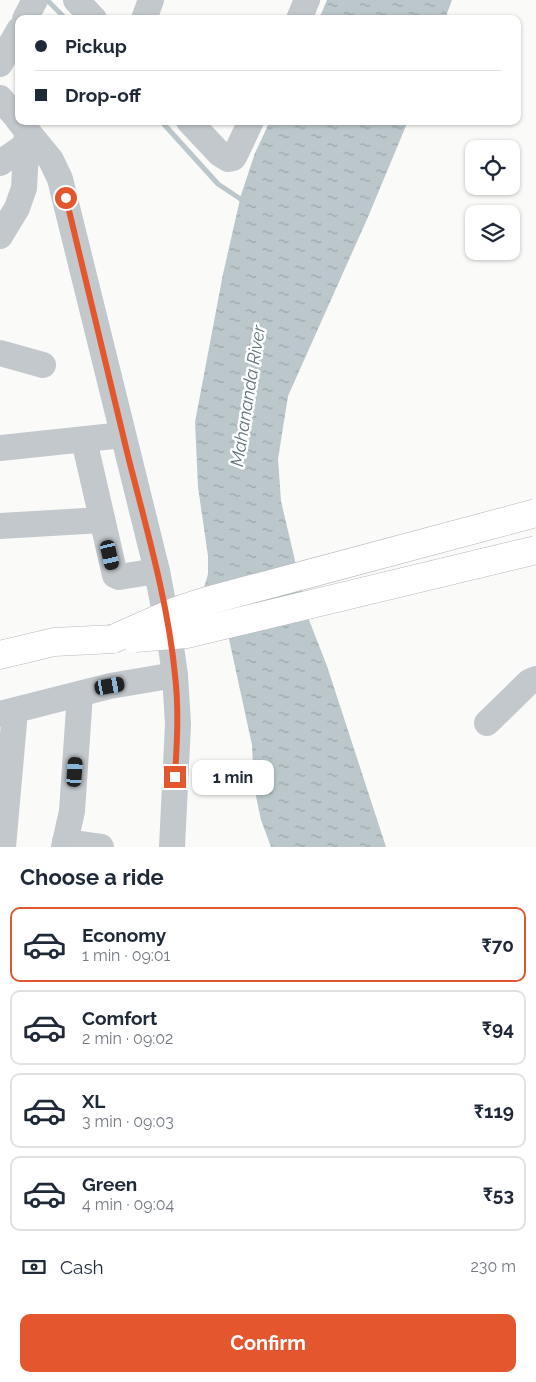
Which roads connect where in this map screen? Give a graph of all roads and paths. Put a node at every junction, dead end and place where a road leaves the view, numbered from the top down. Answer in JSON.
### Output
{"nodes":[{"id":1,"x":36,"y":0,"type":"edge"},
{"id":2,"x":76,"y":0,"type":"edge"},
{"id":3,"x":151,"y":0,"type":"edge"},
{"id":4,"x":307,"y":0,"type":"edge"},
{"id":5,"x":27,"y":15,"type":"edge"},
{"id":6,"x":90,"y":15,"type":"edge"},
{"id":7,"x":145,"y":15,"type":"edge"},
{"id":8,"x":301,"y":15,"type":"edge"},
{"id":9,"x":15,"y":37,"type":"edge"},
{"id":10,"x":0,"y":64,"type":"edge"},
{"id":11,"x":0,"y":98,"type":"edge"},
{"id":12,"x":15,"y":118,"type":"edge"},
{"id":13,"x":194,"y":125,"type":"edge"},
{"id":14,"x":249,"y":125,"type":"edge"},
{"id":15,"x":23,"y":129,"type":"edge"},
{"id":16,"x":0,"y":163,"type":"edge"},
{"id":17,"x":0,"y":236,"type":"edge"},
{"id":18,"x":0,"y":353,"type":"edge"},
{"id":19,"x":43,"y":365,"type":"dead end"},
{"id":20,"x":123,"y":435,"type":"junction"},
{"id":21,"x":84,"y":440,"type":"junction"},
{"id":22,"x":0,"y":448,"type":"edge"},
{"id":23,"x":536,"y":513,"type":"edge"},
{"id":24,"x":102,"y":520,"type":"junction"},
{"id":25,"x":0,"y":526,"type":"edge"},
{"id":26,"x":536,"y":550,"type":"edge"},
{"id":27,"x":157,"y":571,"type":"junction"},
{"id":28,"x":113,"y":639,"type":"junction"},
{"id":29,"x":0,"y":654,"type":"edge"},
{"id":30,"x":175,"y":675,"type":"junction"},
{"id":31,"x":536,"y":679,"type":"edge"},
{"id":32,"x":80,"y":694,"type":"junction"},
{"id":33,"x":7,"y":712,"type":"edge"},
{"id":34,"x":487,"y":723,"type":"dead end"},
{"id":35,"x":65,"y":845,"type":"edge"},
{"id":36,"x":3,"y":847,"type":"edge"},
{"id":37,"x":101,"y":847,"type":"edge"},
{"id":38,"x":172,"y":847,"type":"edge"}],
"edges":[{"from":1,"to":5,"type":"street"},
{"from":2,"to":6,"type":"street"},
{"from":3,"to":7,"type":"street"},
{"from":4,"to":8,"type":"street"},
{"from":9,"to":10,"type":"street"},
{"from":11,"to":12,"type":"street"},
{"from":13,"to":14,"type":"street"},
{"from":15,"to":16,"type":"street"},
{"from":15,"to":17,"type":"street"},
{"from":15,"to":20,"type":"street"},
{"from":18,"to":19,"type":"street"},
{"from":20,"to":21,"type":"street"},
{"from":20,"to":27,"type":"street"},
{"from":21,"to":22,"type":"street"},
{"from":21,"to":24,"type":"street"},
{"from":23,"to":28,"type":"highway","bridge":true},
{"from":24,"to":25,"type":"street"},
{"from":24,"to":27,"type":"street"},
{"from":26,"to":28,"type":"highway","bridge":true},
{"from":27,"to":30,"type":"street"},
{"from":28,"to":29,"type":"highway"},
{"from":30,"to":32,"type":"street"},
{"from":30,"to":38,"type":"street"},
{"from":31,"to":34,"type":"street"},
{"from":32,"to":33,"type":"street"},
{"from":32,"to":35,"type":"street"},
{"from":33,"to":36,"type":"street"},
{"from":35,"to":37,"type":"street"}]}
